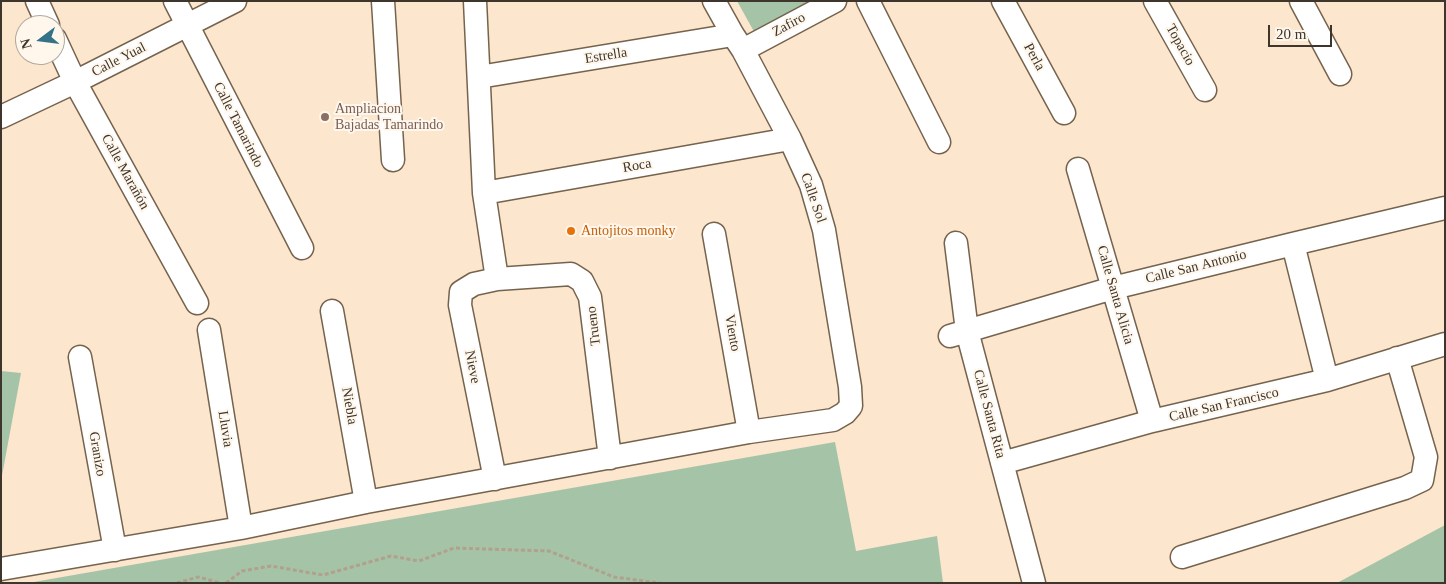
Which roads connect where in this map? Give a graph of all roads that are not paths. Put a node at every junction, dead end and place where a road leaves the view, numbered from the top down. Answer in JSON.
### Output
{"nodes":[{"id":1,"x":37,"y":1,"type":"edge"},
{"id":2,"x":175,"y":1,"type":"edge"},
{"id":3,"x":235,"y":1,"type":"edge"},
{"id":4,"x":383,"y":1,"type":"edge"},
{"id":5,"x":475,"y":1,"type":"edge"},
{"id":6,"x":714,"y":1,"type":"edge"},
{"id":7,"x":836,"y":1,"type":"edge"},
{"id":8,"x":868,"y":1,"type":"edge"},
{"id":9,"x":1003,"y":1,"type":"edge"},
{"id":10,"x":1155,"y":1,"type":"edge"},
{"id":11,"x":1301,"y":1,"type":"edge"},
{"id":12,"x":43,"y":15,"type":"edge"},
{"id":13,"x":187,"y":25,"type":"junction"},
{"id":14,"x":738,"y":42,"type":"junction"},
{"id":15,"x":65,"y":59,"type":"edge"},
{"id":16,"x":1340,"y":74,"type":"dead end"},
{"id":17,"x":479,"y":77,"type":"junction"},
{"id":18,"x":76,"y":82,"type":"junction"},
{"id":19,"x":1205,"y":90,"type":"dead end"},
{"id":20,"x":1064,"y":113,"type":"dead end"},
{"id":21,"x":1,"y":117,"type":"edge"},
{"id":22,"x":790,"y":139,"type":"junction"},
{"id":23,"x":939,"y":142,"type":"dead end"},
{"id":24,"x":393,"y":160,"type":"dead end"},
{"id":25,"x":1078,"y":169,"type":"dead end"},
{"id":26,"x":484,"y":193,"type":"junction"},
{"id":27,"x":1445,"y":208,"type":"edge"},
{"id":28,"x":714,"y":234,"type":"dead end"},
{"id":29,"x":956,"y":243,"type":"dead end"},
{"id":30,"x":1293,"y":244,"type":"junction"},
{"id":31,"x":302,"y":248,"type":"dead end"},
{"id":32,"x":497,"y":279,"type":"junction"},
{"id":33,"x":1113,"y":288,"type":"junction"},
{"id":34,"x":197,"y":304,"type":"dead end"},
{"id":35,"x":332,"y":311,"type":"dead end"},
{"id":36,"x":209,"y":330,"type":"dead end"},
{"id":37,"x":959,"y":334,"type":"junction"},
{"id":38,"x":1445,"y":344,"type":"edge"},
{"id":39,"x":80,"y":357,"type":"dead end"},
{"id":40,"x":1397,"y":358,"type":"junction"},
{"id":41,"x":1327,"y":380,"type":"junction"},
{"id":42,"x":1152,"y":421,"type":"junction"},
{"id":43,"x":749,"y":432,"type":"junction"},
{"id":44,"x":610,"y":458,"type":"junction"},
{"id":45,"x":1002,"y":463,"type":"junction"},
{"id":46,"x":495,"y":479,"type":"junction"},
{"id":47,"x":366,"y":502,"type":"junction"},
{"id":48,"x":241,"y":528,"type":"junction"},
{"id":49,"x":115,"y":550,"type":"junction"},
{"id":50,"x":1182,"y":557,"type":"dead end"},
{"id":51,"x":1,"y":569,"type":"edge"},
{"id":52,"x":1034,"y":583,"type":"edge"}],
"edges":[{"from":1,"to":12,"type":"street"},
{"from":2,"to":13,"type":"street","name":"Calle Tamarindo"},
{"from":3,"to":13,"type":"street","name":"Calle Yual"},
{"from":4,"to":24,"type":"street"},
{"from":5,"to":17,"type":"street"},
{"from":6,"to":14,"type":"street","name":"Calle Sol"},
{"from":7,"to":14,"type":"street","name":"Zafiro"},
{"from":8,"to":23,"type":"street"},
{"from":9,"to":20,"type":"street","name":"Perla"},
{"from":10,"to":19,"type":"street","name":"Topacio"},
{"from":11,"to":16,"type":"street"},
{"from":13,"to":18,"type":"street","name":"Calle Yual"},
{"from":13,"to":31,"type":"street","name":"Calle Tamarindo"},
{"from":14,"to":17,"type":"street","name":"Estrella"},
{"from":14,"to":22,"type":"street","name":"Calle Sol"},
{"from":15,"to":18,"type":"street","name":"Calle Marañón"},
{"from":17,"to":26,"type":"street"},
{"from":18,"to":21,"type":"street","name":"Calle Yual"},
{"from":18,"to":34,"type":"street","name":"Calle Marañón"},
{"from":22,"to":26,"type":"street","name":"Roca"},
{"from":22,"to":43,"type":"street","name":"Calle Sol"},
{"from":25,"to":33,"type":"street","name":"Calle Santa Alicia"},
{"from":26,"to":32,"type":"street"},
{"from":27,"to":30,"type":"street","name":"Calle San Antonio"},
{"from":28,"to":43,"type":"street","name":"Viento"},
{"from":29,"to":37,"type":"street","name":"Calle Santa Rita"},
{"from":30,"to":33,"type":"street","name":"Calle San Antonio"},
{"from":30,"to":41,"type":"street"},
{"from":32,"to":44,"type":"street","name":"Trueno"},
{"from":32,"to":46,"type":"street","name":"Nieve"},
{"from":33,"to":37,"type":"street","name":"Calle San Antonio"},
{"from":33,"to":42,"type":"street","name":"Calle Santa Alicia"},
{"from":35,"to":47,"type":"street","name":"Niebla"},
{"from":36,"to":48,"type":"street","name":"Lluvia"},
{"from":37,"to":45,"type":"street","name":"Calle Santa Rita"},
{"from":38,"to":40,"type":"street","name":"Calle San Francisco"},
{"from":39,"to":49,"type":"street","name":"Granizo"},
{"from":40,"to":41,"type":"street","name":"Calle San Francisco"},
{"from":40,"to":50,"type":"street"},
{"from":41,"to":42,"type":"street","name":"Calle San Francisco"},
{"from":42,"to":45,"type":"street","name":"Calle San Francisco"},
{"from":43,"to":44,"type":"street"},
{"from":44,"to":46,"type":"street"},
{"from":45,"to":52,"type":"street","name":"Calle Santa Rita"},
{"from":46,"to":47,"type":"street"},
{"from":47,"to":48,"type":"street"},
{"from":48,"to":49,"type":"street"},
{"from":49,"to":51,"type":"street"}]}
